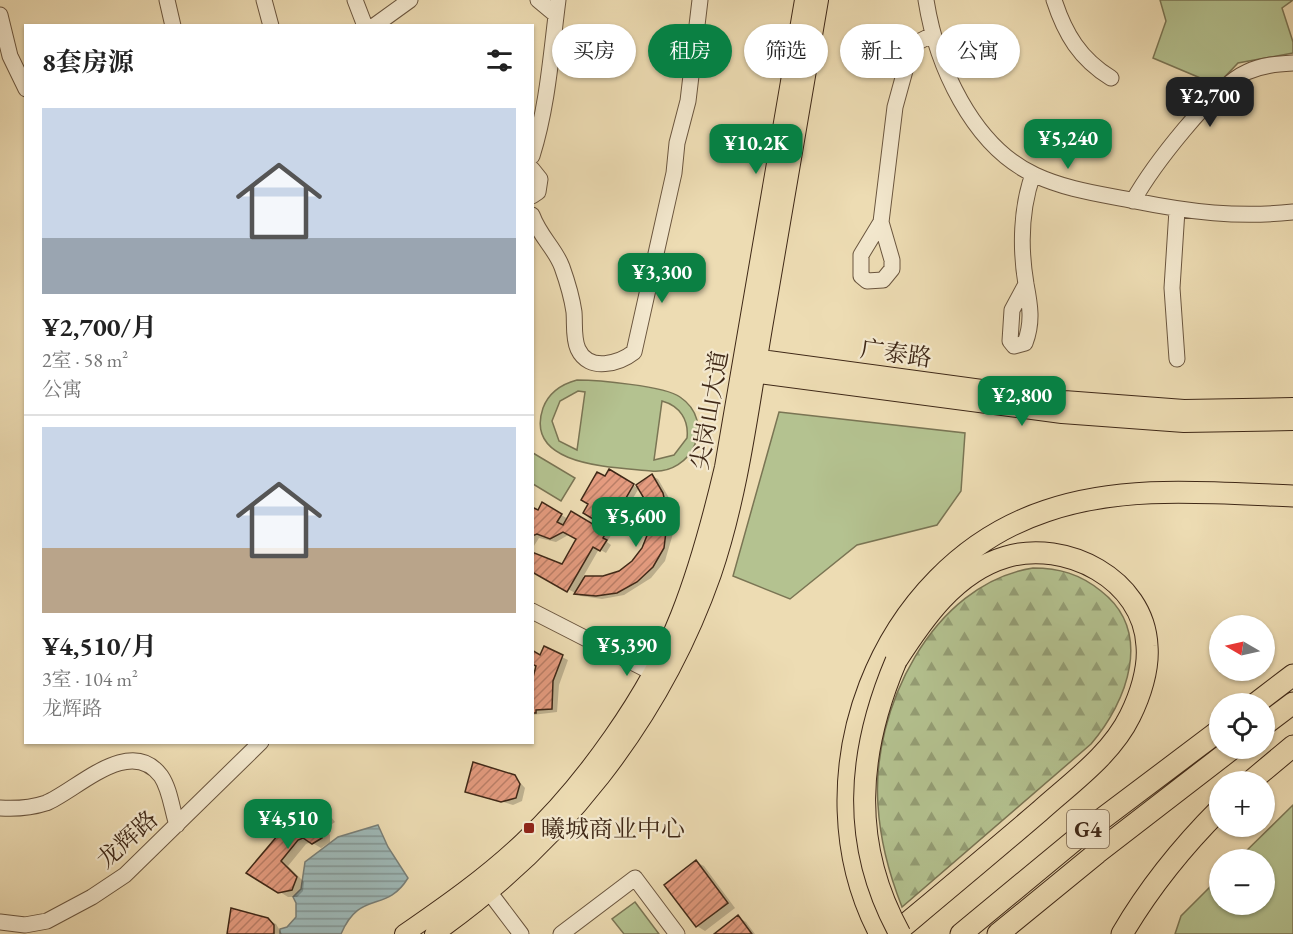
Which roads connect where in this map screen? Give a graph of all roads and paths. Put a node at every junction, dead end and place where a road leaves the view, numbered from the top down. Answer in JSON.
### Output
{"nodes":[{"id":1,"x":167,"y":0,"type":"edge"},
{"id":2,"x":264,"y":0,"type":"edge"},
{"id":3,"x":355,"y":0,"type":"edge"},
{"id":4,"x":410,"y":0,"type":"edge"},
{"id":5,"x":538,"y":0,"type":"edge"},
{"id":6,"x":700,"y":0,"type":"edge"},
{"id":7,"x":804,"y":0,"type":"edge"},
{"id":8,"x":819,"y":0,"type":"edge"},
{"id":9,"x":926,"y":0,"type":"edge"},
{"id":10,"x":1054,"y":0,"type":"edge"},
{"id":11,"x":557,"y":7,"type":"edge"},
{"id":12,"x":0,"y":15,"type":"edge"},
{"id":13,"x":173,"y":24,"type":"edge"},
{"id":14,"x":270,"y":24,"type":"edge"},
{"id":15,"x":364,"y":24,"type":"edge"},
{"id":16,"x":377,"y":24,"type":"edge"},
{"id":17,"x":932,"y":35,"type":"junction"},
{"id":18,"x":1293,"y":63,"type":"edge"},
{"id":19,"x":1111,"y":78,"type":"dead end"},
{"id":20,"x":24,"y":85,"type":"edge"},
{"id":21,"x":534,"y":150,"type":"edge"},
{"id":22,"x":534,"y":172,"type":"edge"},
{"id":23,"x":1033,"y":174,"type":"junction"},
{"id":24,"x":534,"y":194,"type":"edge"},
{"id":25,"x":1133,"y":201,"type":"junction"},
{"id":26,"x":1177,"y":210,"type":"junction"},
{"id":27,"x":1293,"y":212,"type":"edge"},
{"id":28,"x":534,"y":219,"type":"edge"},
{"id":29,"x":881,"y":222,"type":"dead end"},
{"id":30,"x":1026,"y":284,"type":"dead end"},
{"id":31,"x":1177,"y":359,"type":"dead end"},
{"id":32,"x":749,"y":365,"type":"junction"},
{"id":33,"x":1293,"y":407,"type":"edge"},
{"id":34,"x":1293,"y":421,"type":"edge"},
{"id":35,"x":1293,"y":496,"type":"edge"},
{"id":36,"x":534,"y":612,"type":"edge"},
{"id":37,"x":888,"y":658,"type":"junction"},
{"id":38,"x":658,"y":675,"type":"junction"},
{"id":39,"x":1293,"y":675,"type":"edge"},
{"id":40,"x":1269,"y":693,"type":"edge"},
{"id":41,"x":1293,"y":703,"type":"edge"},
{"id":42,"x":1275,"y":717,"type":"edge"},
{"id":43,"x":1209,"y":738,"type":"edge"},
{"id":44,"x":259,"y":744,"type":"edge"},
{"id":45,"x":1293,"y":746,"type":"edge"},
{"id":46,"x":1219,"y":759,"type":"edge"},
{"id":47,"x":1263,"y":771,"type":"edge"},
{"id":48,"x":0,"y":808,"type":"edge"},
{"id":49,"x":1209,"y":821,"type":"edge"},
{"id":50,"x":177,"y":825,"type":"junction"},
{"id":51,"x":490,"y":893,"type":"junction"},
{"id":52,"x":0,"y":922,"type":"edge"},
{"id":53,"x":48,"y":927,"type":"edge"},
{"id":54,"x":404,"y":934,"type":"edge"},
{"id":55,"x":434,"y":934,"type":"edge"},
{"id":56,"x":521,"y":934,"type":"edge"},
{"id":57,"x":561,"y":934,"type":"edge"},
{"id":58,"x":677,"y":934,"type":"edge"},
{"id":59,"x":880,"y":934,"type":"edge"},
{"id":60,"x":894,"y":934,"type":"edge"},
{"id":61,"x":900,"y":934,"type":"edge"},
{"id":62,"x":962,"y":934,"type":"edge"},
{"id":63,"x":998,"y":934,"type":"edge"},
{"id":64,"x":1122,"y":934,"type":"edge"}],
"edges":[{"from":1,"to":13,"type":"street"},
{"from":2,"to":14,"type":"street"},
{"from":3,"to":15,"type":"street"},
{"from":4,"to":16,"type":"street"},
{"from":5,"to":11,"type":"street"},
{"from":6,"to":28,"type":"street"},
{"from":7,"to":32,"type":"main road","name":"尖岗山大道"},
{"from":8,"to":32,"type":"main road","name":"尖岗山大道"},
{"from":9,"to":17,"type":"street"},
{"from":10,"to":19,"type":"street"},
{"from":11,"to":21,"type":"street"},
{"from":12,"to":20,"type":"street"},
{"from":17,"to":23,"type":"street"},
{"from":17,"to":29,"type":"street"},
{"from":18,"to":25,"type":"street"},
{"from":22,"to":24,"type":"street"},
{"from":23,"to":25,"type":"street"},
{"from":23,"to":30,"type":"street"},
{"from":25,"to":26,"type":"street"},
{"from":26,"to":27,"type":"street"},
{"from":26,"to":31,"type":"street"},
{"from":32,"to":33,"type":"main road","name":"广泰路"},
{"from":32,"to":34,"type":"main road","name":"广泰路"},
{"from":32,"to":38,"type":"main road","name":"尖岗山大道"},
{"from":35,"to":37,"type":"highway"},
{"from":36,"to":38,"type":"street"},
{"from":37,"to":59,"type":"highway"},
{"from":37,"to":60,"type":"highway"},
{"from":37,"to":61,"type":"highway","bridge":true},
{"from":38,"to":51,"type":"main road","name":"尖岗山大道"},
{"from":38,"to":54,"type":"main road","name":"尖岗山大道"},
{"from":39,"to":40,"type":"highway"},
{"from":41,"to":42,"type":"highway"},
{"from":43,"to":62,"type":"highway","number":"G4"},
{"from":44,"to":50,"type":"street","name":"龙辉路"},
{"from":45,"to":47,"type":"highway"},
{"from":46,"to":63,"type":"highway","number":"G4"},
{"from":48,"to":50,"type":"street"},
{"from":49,"to":64,"type":"highway"},
{"from":50,"to":53,"type":"street","name":"龙辉路"},
{"from":51,"to":55,"type":"main road","name":"尖岗山大道"},
{"from":51,"to":56,"type":"street"},
{"from":52,"to":53,"type":"street","name":"龙辉路"},
{"from":57,"to":58,"type":"street"}]}
